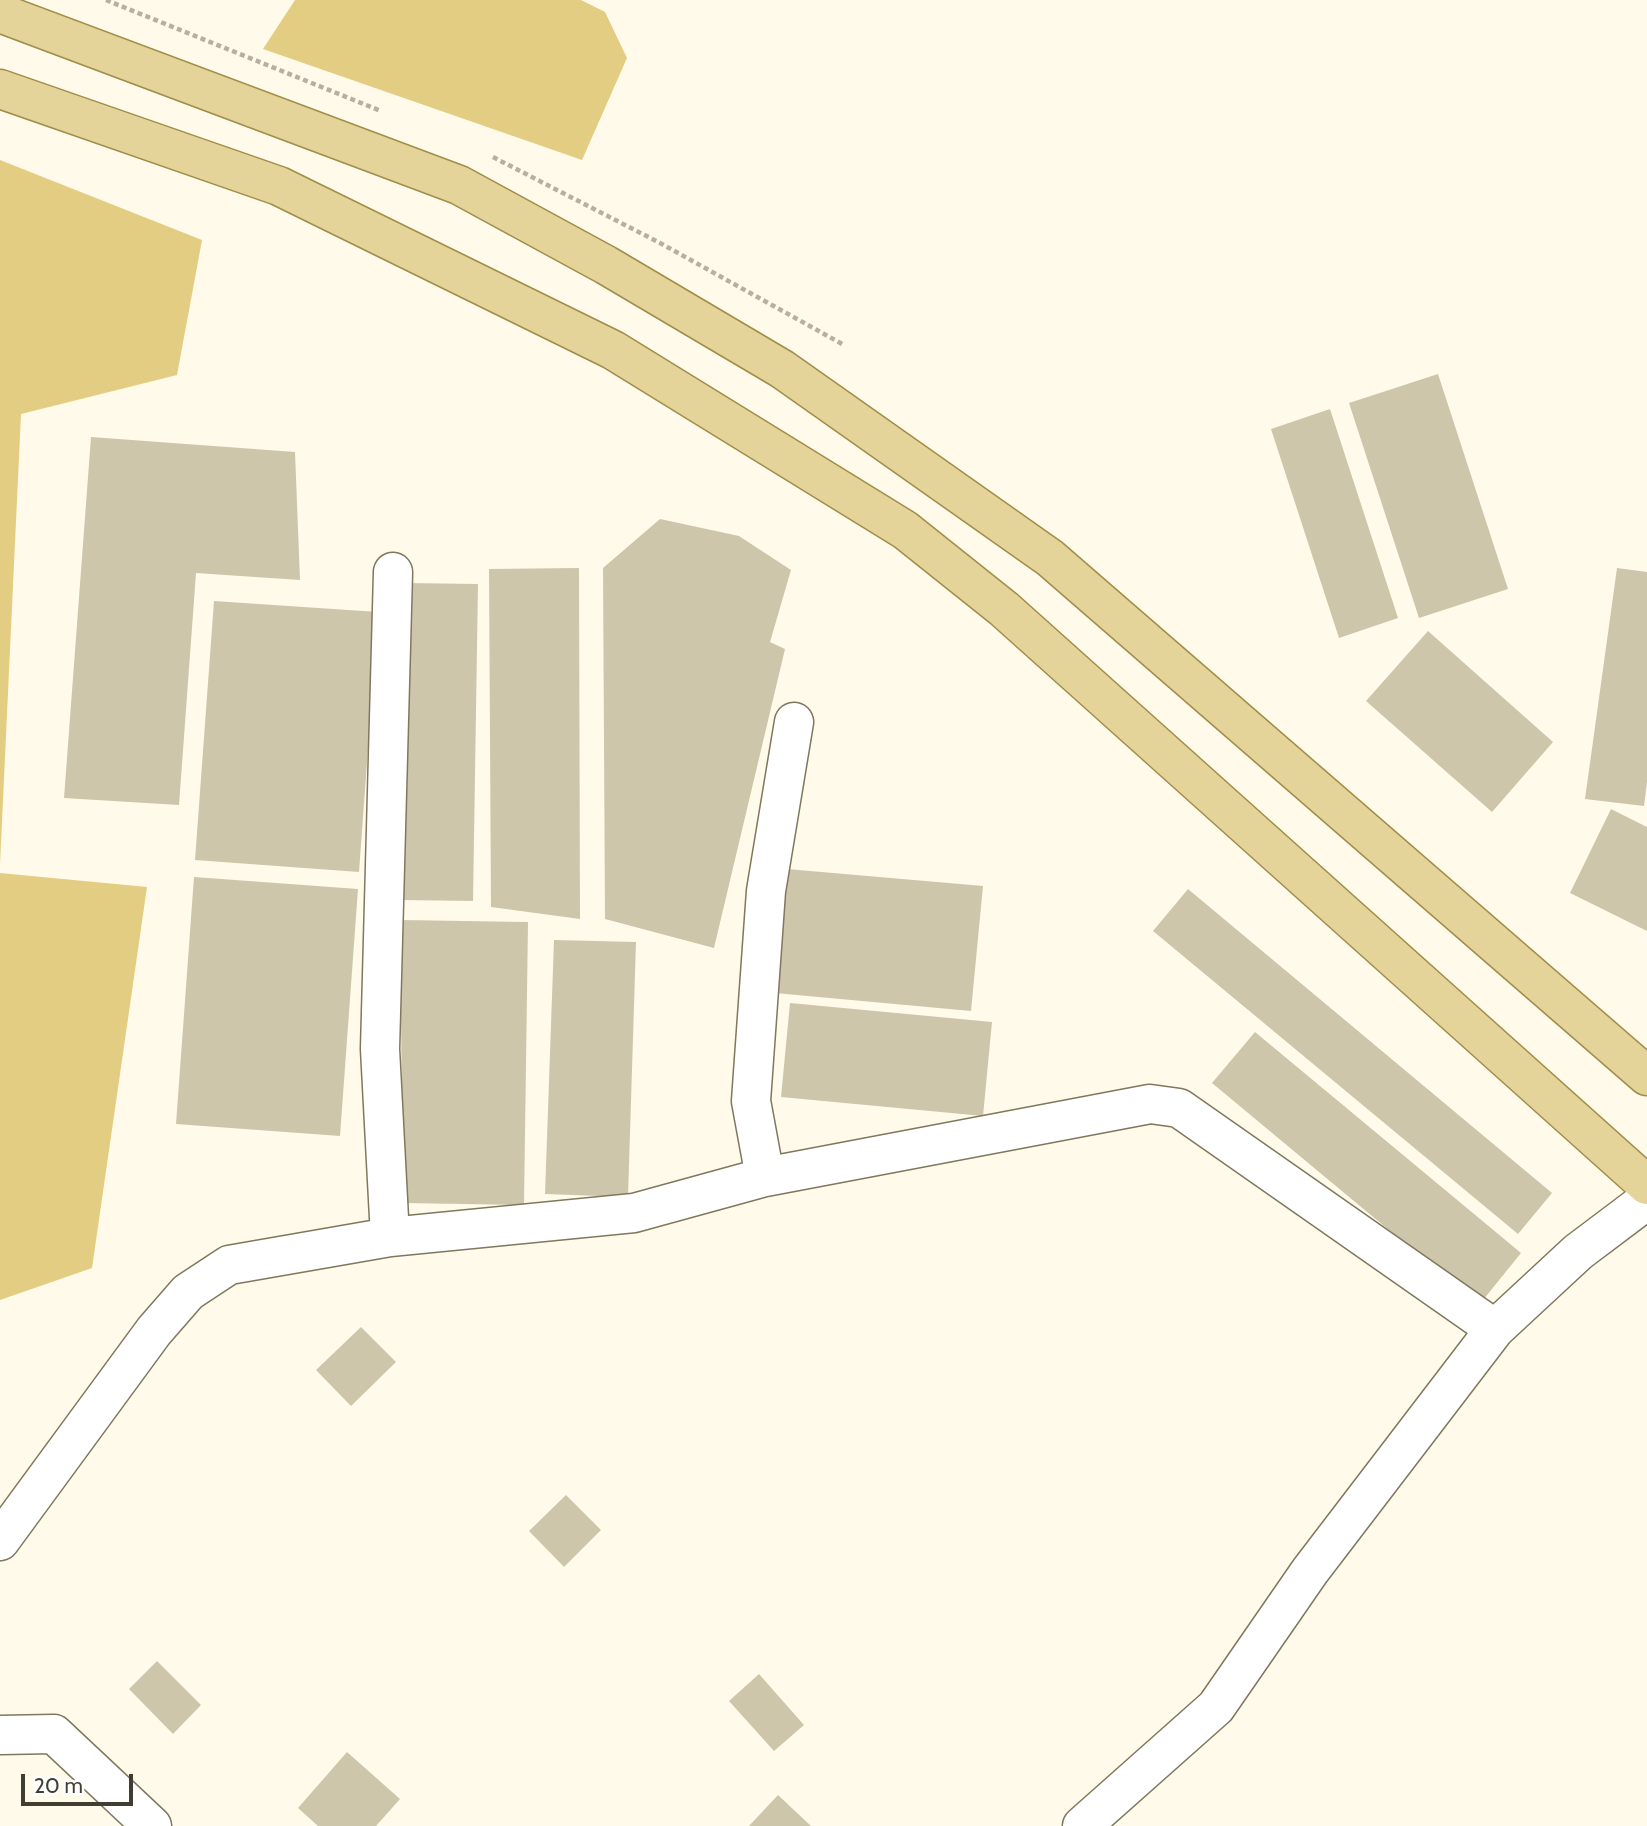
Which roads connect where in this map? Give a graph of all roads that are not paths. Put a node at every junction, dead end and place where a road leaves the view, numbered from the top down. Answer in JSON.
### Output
{"nodes":[{"id":1,"x":0,"y":13,"type":"edge"},
{"id":2,"x":0,"y":89,"type":"edge"},
{"id":3,"x":393,"y":572,"type":"dead end"},
{"id":4,"x":794,"y":722,"type":"dead end"},
{"id":5,"x":1647,"y":1076,"type":"edge"},
{"id":6,"x":765,"y":1177,"type":"junction"},
{"id":7,"x":1647,"y":1185,"type":"edge"},
{"id":8,"x":1647,"y":1200,"type":"edge"},
{"id":9,"x":390,"y":1237,"type":"junction"},
{"id":10,"x":1495,"y":1329,"type":"junction"},
{"id":11,"x":0,"y":1541,"type":"edge"},
{"id":12,"x":0,"y":1735,"type":"edge"},
{"id":13,"x":152,"y":1826,"type":"edge"},
{"id":14,"x":1082,"y":1826,"type":"edge"}],
"edges":[{"from":1,"to":5,"type":"main road"},
{"from":2,"to":7,"type":"main road"},
{"from":3,"to":9,"type":"street"},
{"from":4,"to":6,"type":"street"},
{"from":6,"to":9,"type":"street"},
{"from":6,"to":10,"type":"street"},
{"from":8,"to":10,"type":"street"},
{"from":9,"to":11,"type":"street"},
{"from":10,"to":14,"type":"street"},
{"from":12,"to":13,"type":"street"}]}
